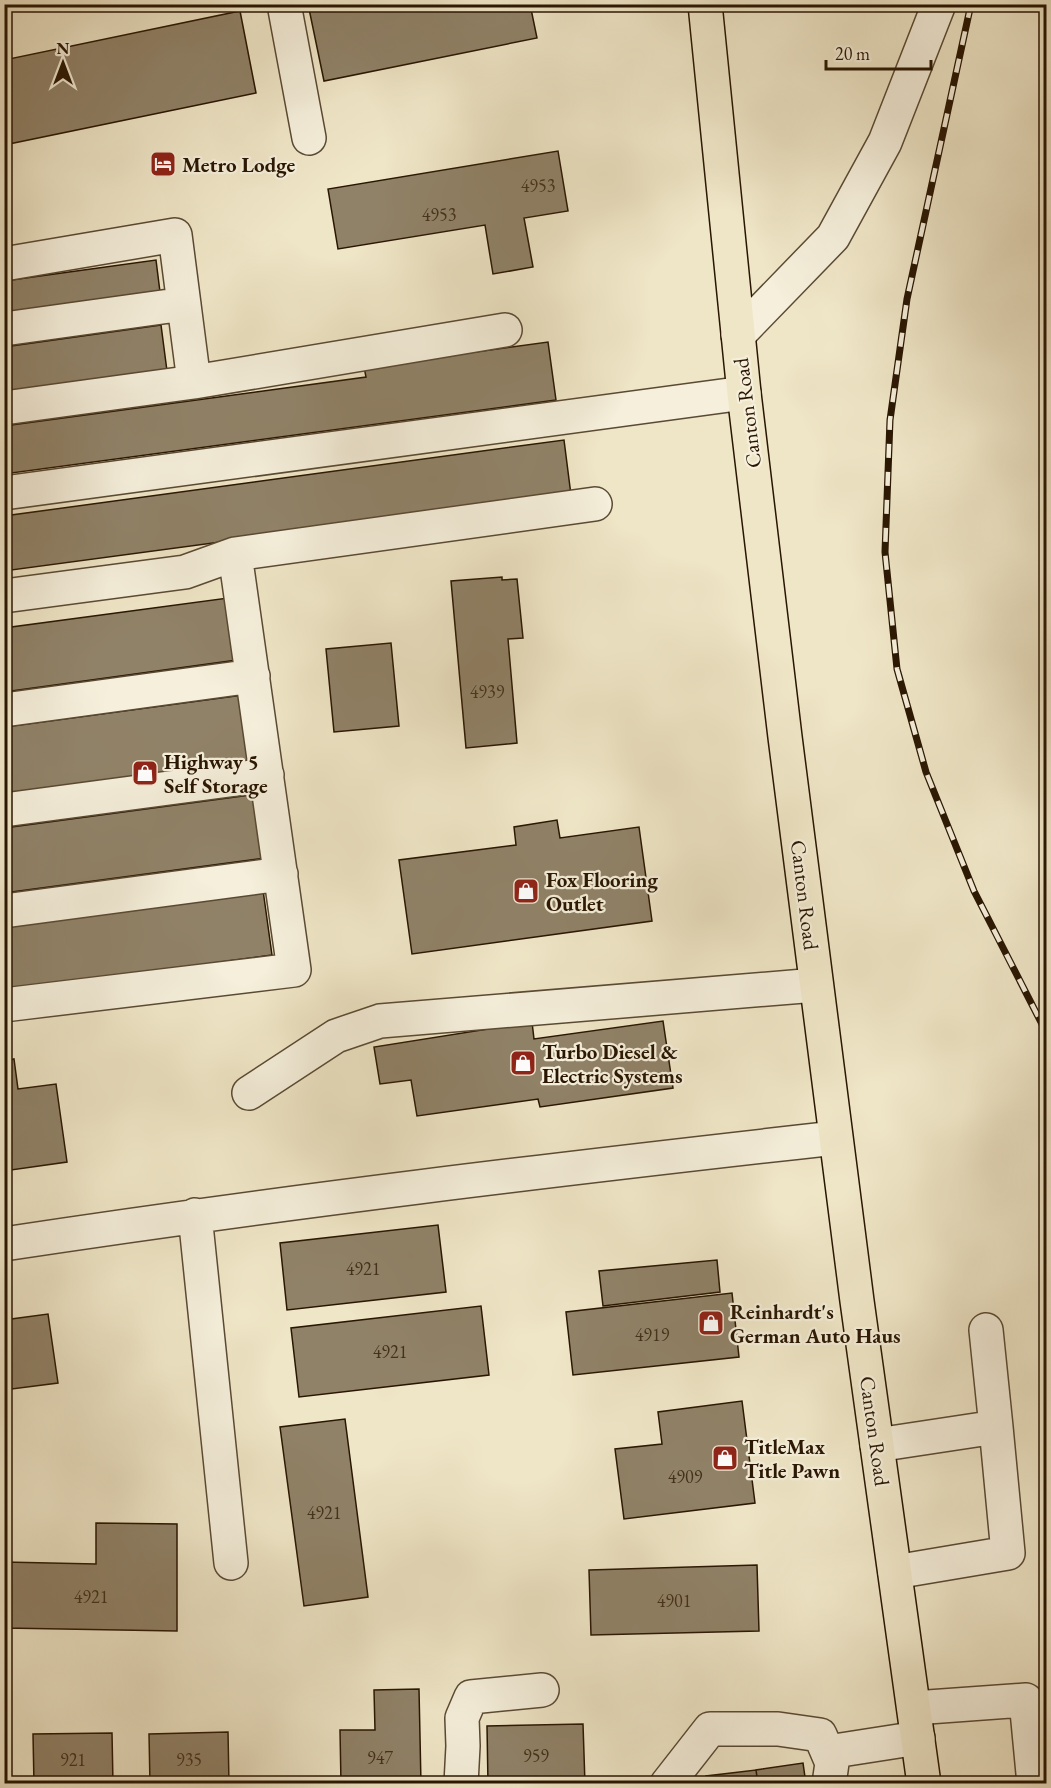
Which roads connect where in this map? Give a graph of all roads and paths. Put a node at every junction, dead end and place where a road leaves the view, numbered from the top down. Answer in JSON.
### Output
{"nodes":[{"id":1,"x":284,"y":4,"type":"edge"},
{"id":2,"x":705,"y":4,"type":"edge"},
{"id":3,"x":939,"y":4,"type":"edge"},
{"id":4,"x":309,"y":138,"type":"dead end"},
{"id":5,"x":4,"y":264,"type":"edge"},
{"id":6,"x":184,"y":304,"type":"junction"},
{"id":7,"x":4,"y":329,"type":"edge"},
{"id":8,"x":505,"y":330,"type":"dead end"},
{"id":9,"x":738,"y":335,"type":"junction"},
{"id":10,"x":194,"y":382,"type":"junction"},
{"id":11,"x":744,"y":393,"type":"junction"},
{"id":12,"x":4,"y":408,"type":"edge"},
{"id":13,"x":4,"y":493,"type":"edge"},
{"id":14,"x":595,"y":504,"type":"dead end"},
{"id":15,"x":235,"y":554,"type":"junction"},
{"id":16,"x":4,"y":596,"type":"edge"},
{"id":17,"x":253,"y":676,"type":"junction"},
{"id":18,"x":4,"y":710,"type":"edge"},
{"id":19,"x":267,"y":775,"type":"junction"},
{"id":20,"x":4,"y":810,"type":"edge"},
{"id":21,"x":281,"y":874,"type":"junction"},
{"id":22,"x":4,"y":911,"type":"edge"},
{"id":23,"x":816,"y":985,"type":"junction"},
{"id":24,"x":4,"y":1005,"type":"edge"},
{"id":25,"x":249,"y":1093,"type":"dead end"},
{"id":26,"x":836,"y":1138,"type":"junction"},
{"id":27,"x":195,"y":1215,"type":"junction"},
{"id":28,"x":4,"y":1244,"type":"edge"},
{"id":29,"x":986,"y":1330,"type":"dead end"},
{"id":30,"x":996,"y":1427,"type":"junction"},
{"id":31,"x":877,"y":1445,"type":"junction"},
{"id":32,"x":231,"y":1563,"type":"dead end"},
{"id":33,"x":895,"y":1572,"type":"junction"},
{"id":34,"x":542,"y":1690,"type":"dead end"},
{"id":35,"x":1036,"y":1700,"type":"edge"},
{"id":36,"x":916,"y":1723,"type":"junction"},
{"id":37,"x":828,"y":1768,"type":"edge"},
{"id":38,"x":461,"y":1784,"type":"edge"},
{"id":39,"x":667,"y":1784,"type":"edge"},
{"id":40,"x":924,"y":1784,"type":"edge"},
{"id":41,"x":1034,"y":1784,"type":"edge"}],
"edges":[{"from":1,"to":4,"type":"lane"},
{"from":2,"to":9,"type":"main road","name":"Canton Road"},
{"from":3,"to":9,"type":"lane"},
{"from":5,"to":6,"type":"lane"},
{"from":6,"to":7,"type":"lane"},
{"from":6,"to":10,"type":"lane"},
{"from":8,"to":10,"type":"lane"},
{"from":9,"to":11,"type":"main road","name":"Canton Road"},
{"from":10,"to":12,"type":"lane"},
{"from":11,"to":13,"type":"lane"},
{"from":11,"to":23,"type":"main road","name":"Canton Road"},
{"from":14,"to":15,"type":"lane"},
{"from":15,"to":16,"type":"lane"},
{"from":15,"to":17,"type":"lane"},
{"from":17,"to":18,"type":"lane"},
{"from":17,"to":19,"type":"lane"},
{"from":19,"to":20,"type":"lane"},
{"from":19,"to":21,"type":"lane"},
{"from":21,"to":22,"type":"lane"},
{"from":21,"to":24,"type":"lane"},
{"from":23,"to":25,"type":"lane"},
{"from":23,"to":26,"type":"main road","name":"Canton Road"},
{"from":26,"to":27,"type":"lane"},
{"from":26,"to":31,"type":"main road","name":"Canton Road"},
{"from":27,"to":28,"type":"lane"},
{"from":27,"to":32,"type":"lane"},
{"from":29,"to":30,"type":"lane"},
{"from":30,"to":31,"type":"lane"},
{"from":30,"to":33,"type":"lane"},
{"from":31,"to":33,"type":"main road","name":"Canton Road"},
{"from":33,"to":36,"type":"main road","name":"Canton Road"},
{"from":34,"to":38,"type":"lane"},
{"from":35,"to":36,"type":"lane"},
{"from":35,"to":41,"type":"lane"},
{"from":36,"to":37,"type":"lane"},
{"from":36,"to":40,"type":"main road","name":"Canton Road"},
{"from":37,"to":39,"type":"lane"}]}
